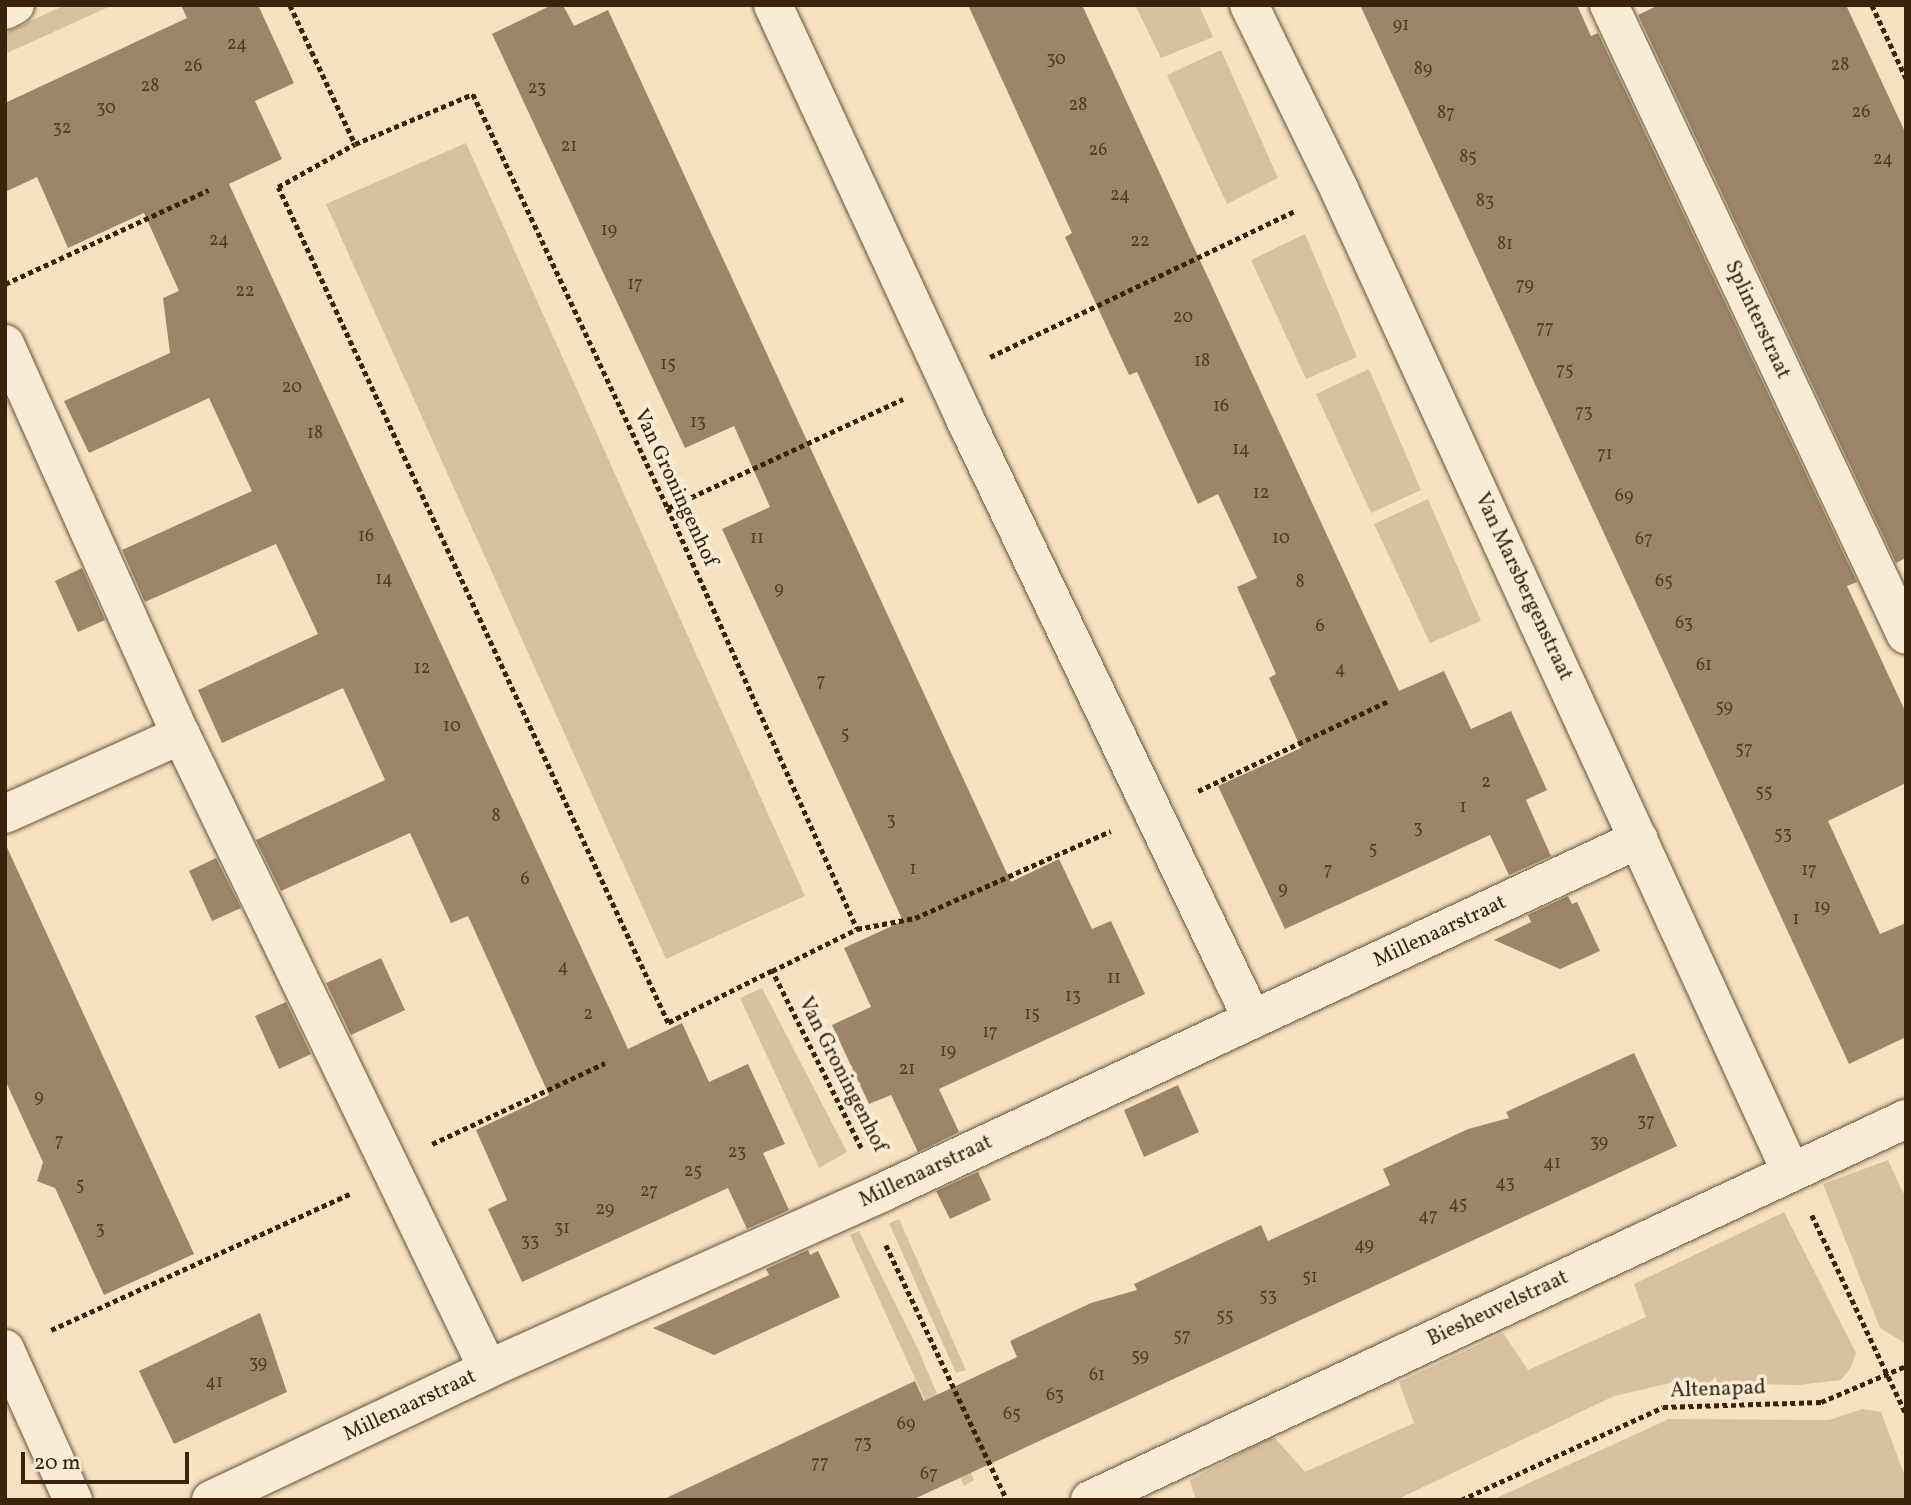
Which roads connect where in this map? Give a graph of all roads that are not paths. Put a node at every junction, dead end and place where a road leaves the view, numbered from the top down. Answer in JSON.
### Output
{"nodes":[{"id":1,"x":15,"y":5,"type":"edge"},
{"id":2,"x":773,"y":5,"type":"edge"},
{"id":3,"x":1249,"y":5,"type":"edge"},
{"id":4,"x":1609,"y":5,"type":"edge"},
{"id":5,"x":5,"y":10,"type":"edge"},
{"id":6,"x":5,"y":344,"type":"edge"},
{"id":7,"x":1906,"y":635,"type":"edge"},
{"id":8,"x":181,"y":735,"type":"junction"},
{"id":9,"x":5,"y":814,"type":"edge"},
{"id":10,"x":1639,"y":839,"type":"junction"},
{"id":11,"x":1252,"y":1019,"type":"junction"},
{"id":12,"x":1906,"y":1119,"type":"edge"},
{"id":13,"x":1791,"y":1172,"type":"junction"},
{"id":14,"x":6,"y":1350,"type":"edge"},
{"id":15,"x":488,"y":1369,"type":"junction"},
{"id":16,"x":73,"y":1500,"type":"edge"},
{"id":17,"x":211,"y":1500,"type":"edge"},
{"id":18,"x":1090,"y":1500,"type":"edge"}],
"edges":[{"from":1,"to":5,"type":"street"},
{"from":2,"to":11,"type":"street"},
{"from":3,"to":10,"type":"street","name":"Van Marsbergenstraat"},
{"from":4,"to":7,"type":"street","name":"Splinterstraat"},
{"from":6,"to":8,"type":"street"},
{"from":8,"to":9,"type":"street"},
{"from":8,"to":15,"type":"street"},
{"from":10,"to":11,"type":"street","name":"Millenaarstraat"},
{"from":10,"to":13,"type":"street","name":"Van Marsbergenstraat"},
{"from":11,"to":15,"type":"street","name":"Millenaarstraat"},
{"from":12,"to":13,"type":"street","name":"Biesheuvelstraat"},
{"from":13,"to":18,"type":"street","name":"Biesheuvelstraat"},
{"from":14,"to":16,"type":"street"},
{"from":15,"to":17,"type":"street","name":"Millenaarstraat"}]}
